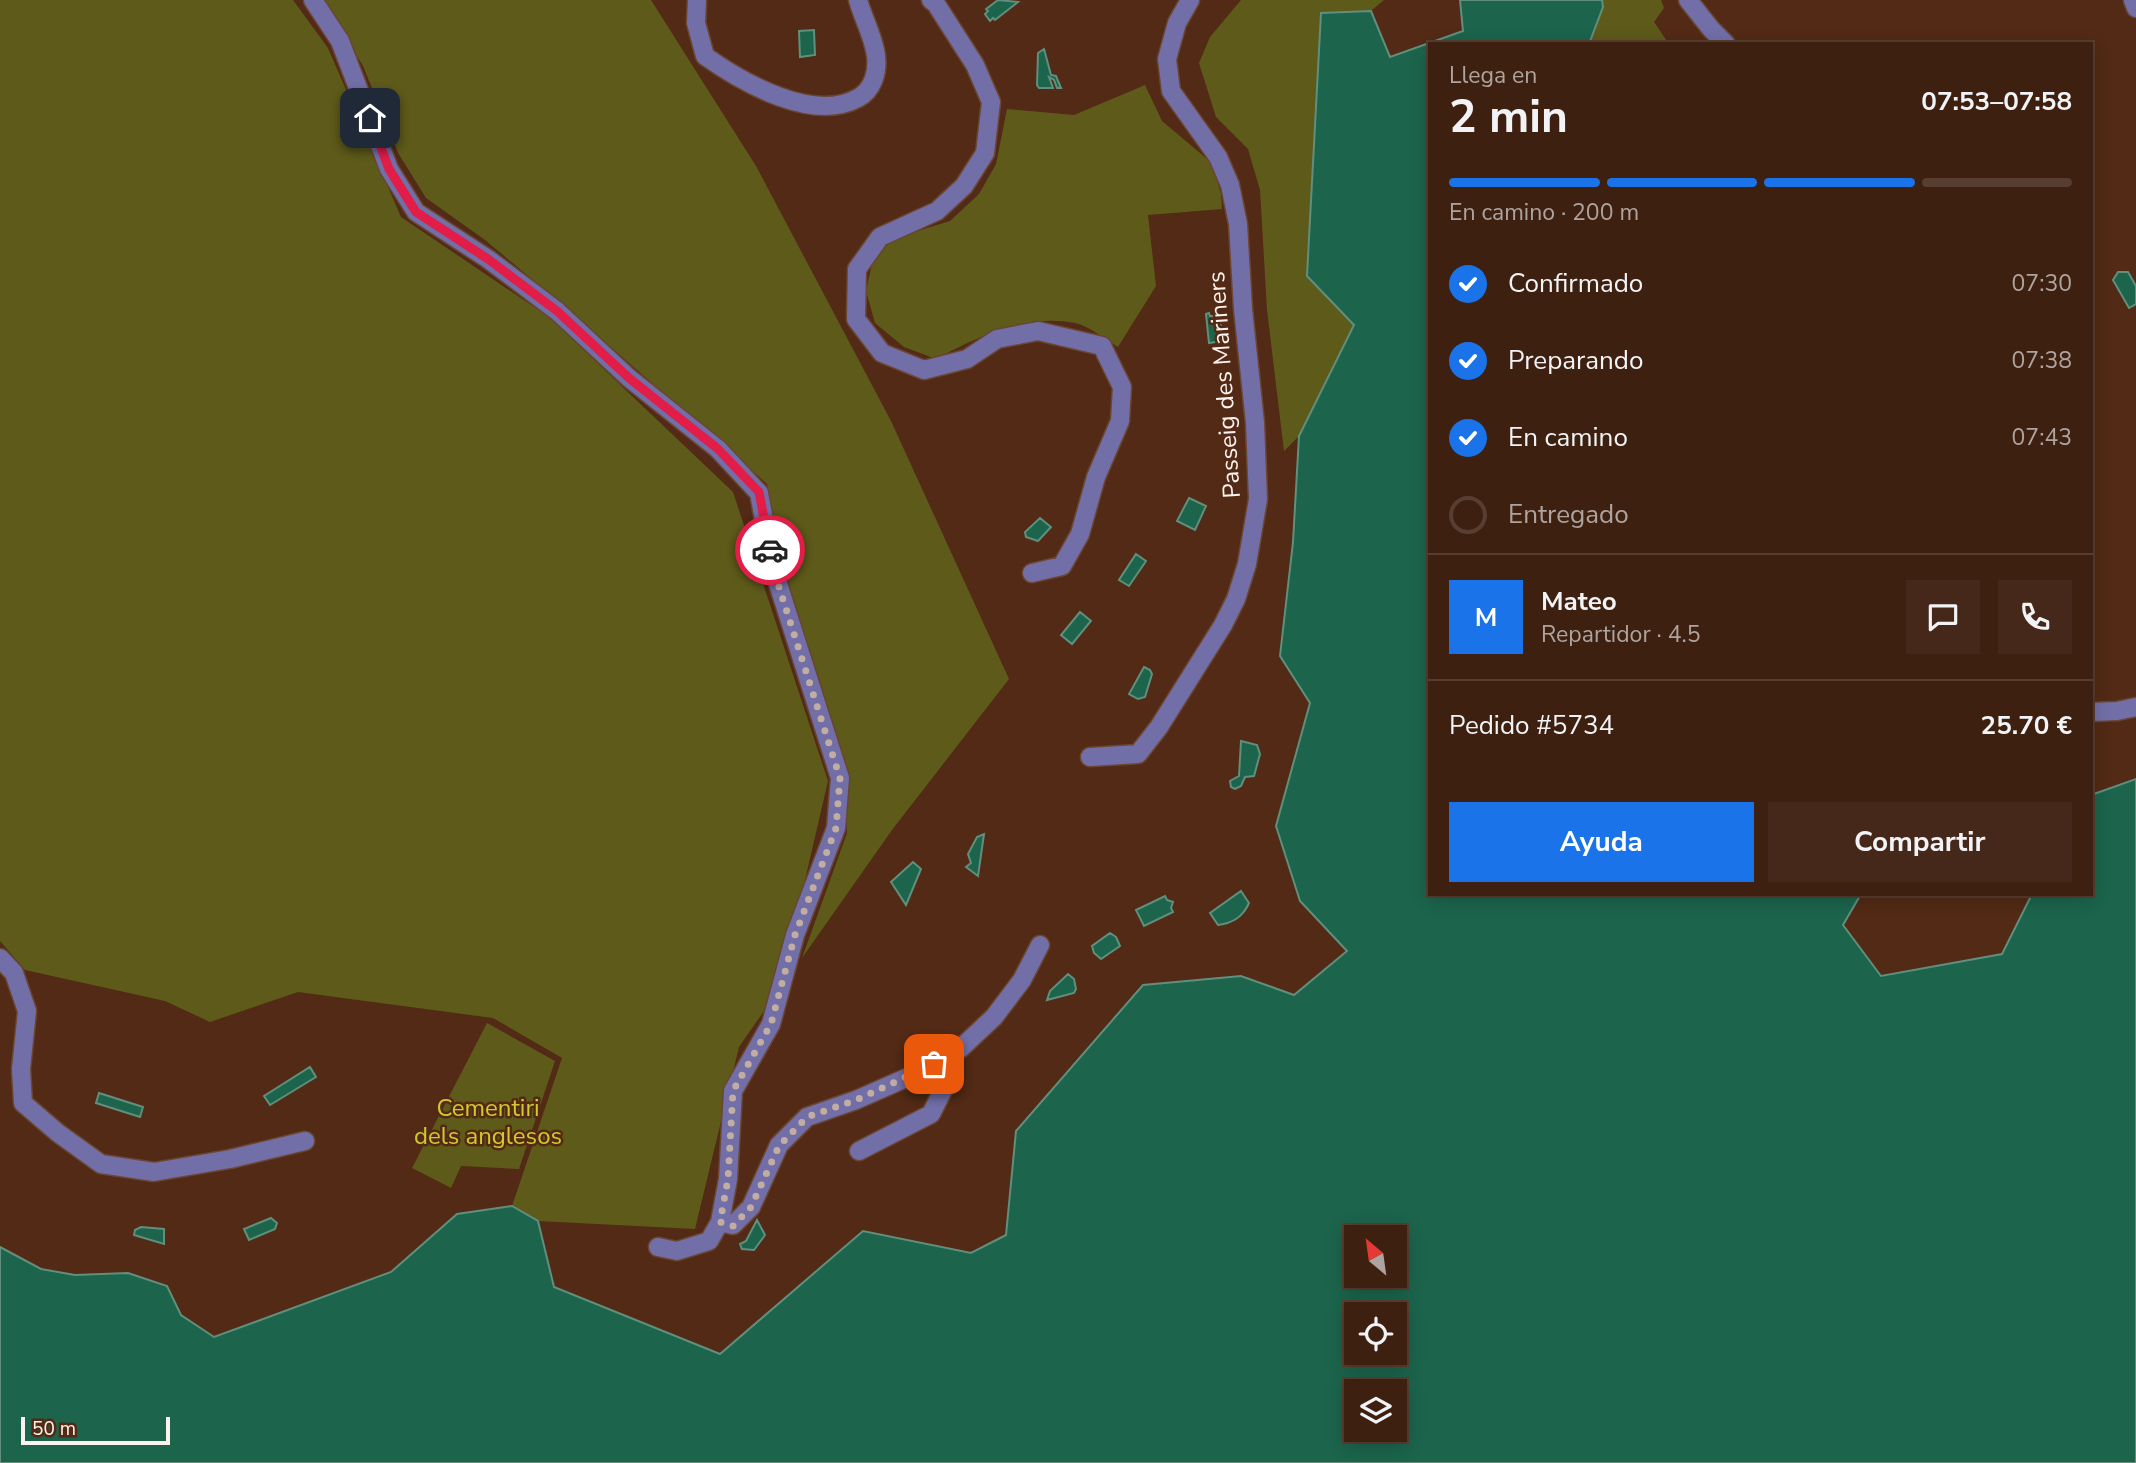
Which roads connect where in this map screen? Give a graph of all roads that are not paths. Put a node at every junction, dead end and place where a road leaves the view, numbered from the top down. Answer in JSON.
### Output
{"nodes":[{"id":1,"x":313,"y":0,"type":"edge"},
{"id":2,"x":698,"y":0,"type":"edge"},
{"id":3,"x":858,"y":0,"type":"edge"},
{"id":4,"x":931,"y":0,"type":"edge"},
{"id":5,"x":1190,"y":0,"type":"edge"},
{"id":6,"x":1688,"y":0,"type":"edge"},
{"id":7,"x":2133,"y":0,"type":"edge"},
{"id":8,"x":2136,"y":8,"type":"edge"},
{"id":9,"x":1724,"y":42,"type":"edge"},
{"id":10,"x":1032,"y":573,"type":"dead end"},
{"id":11,"x":2136,"y":707,"type":"edge"},
{"id":12,"x":2093,"y":712,"type":"edge"},
{"id":13,"x":1090,"y":757,"type":"dead end"},
{"id":14,"x":1040,"y":945,"type":"dead end"},
{"id":15,"x":0,"y":958,"type":"edge"},
{"id":16,"x":946,"y":1056,"type":"junction"},
{"id":17,"x":305,"y":1141,"type":"dead end"},
{"id":18,"x":859,"y":1151,"type":"dead end"},
{"id":19,"x":720,"y":1222,"type":"junction"},
{"id":20,"x":658,"y":1247,"type":"dead end"}],
"edges":[{"from":1,"to":19,"type":"street"},
{"from":2,"to":3,"type":"street"},
{"from":4,"to":10,"type":"street"},
{"from":5,"to":13,"type":"street","name":"Passeig des Mariners"},
{"from":6,"to":9,"type":"street"},
{"from":7,"to":8,"type":"street"},
{"from":11,"to":12,"type":"street"},
{"from":14,"to":16,"type":"street"},
{"from":15,"to":17,"type":"street"},
{"from":16,"to":18,"type":"street"},
{"from":16,"to":19,"type":"street"},
{"from":19,"to":20,"type":"street"}]}
